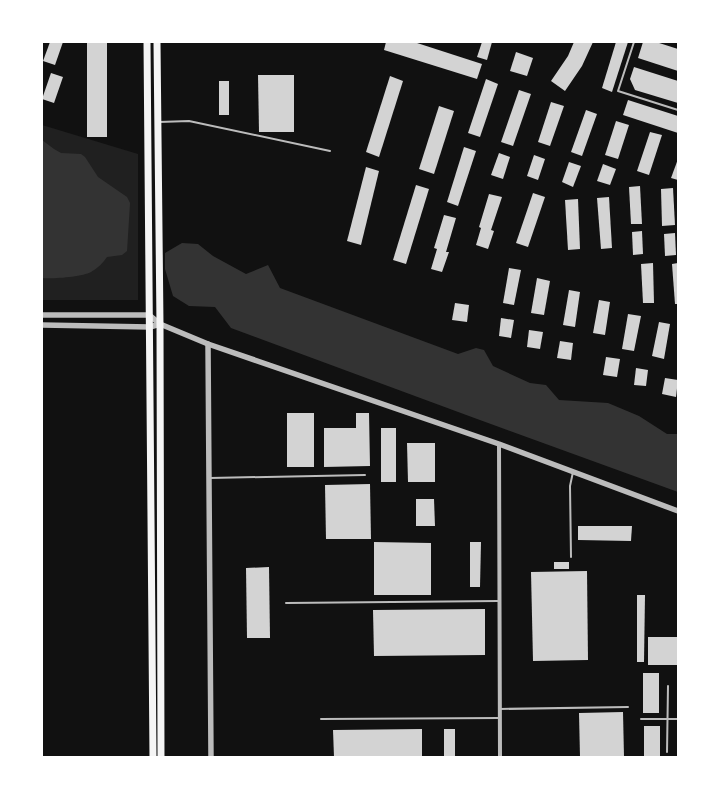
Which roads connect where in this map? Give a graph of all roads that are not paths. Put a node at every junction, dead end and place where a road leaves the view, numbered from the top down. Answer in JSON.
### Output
{"nodes":[{"id":1,"x":147,"y":42,"type":"edge"},
{"id":2,"x":157,"y":42,"type":"edge"},
{"id":3,"x":634,"y":42,"type":"edge"},
{"id":4,"x":678,"y":110,"type":"edge"},
{"id":5,"x":157,"y":122,"type":"junction"},
{"id":6,"x":330,"y":151,"type":"dead end"},
{"id":7,"x":149,"y":315,"type":"junction"},
{"id":8,"x":42,"y":316,"type":"edge"},
{"id":9,"x":160,"y":324,"type":"junction"},
{"id":10,"x":42,"y":325,"type":"edge"},
{"id":11,"x":150,"y":327,"type":"junction"},
{"id":12,"x":208,"y":344,"type":"junction"},
{"id":13,"x":499,"y":444,"type":"junction"},
{"id":14,"x":573,"y":472,"type":"junction"},
{"id":15,"x":365,"y":475,"type":"dead end"},
{"id":16,"x":209,"y":478,"type":"junction"},
{"id":17,"x":678,"y":511,"type":"edge"},
{"id":18,"x":571,"y":557,"type":"dead end"},
{"id":19,"x":500,"y":601,"type":"junction"},
{"id":20,"x":286,"y":603,"type":"dead end"},
{"id":21,"x":668,"y":686,"type":"dead end"},
{"id":22,"x":628,"y":707,"type":"dead end"},
{"id":23,"x":500,"y":708,"type":"junction"},
{"id":24,"x":500,"y":718,"type":"junction"},
{"id":25,"x":320,"y":719,"type":"dead end"},
{"id":26,"x":641,"y":719,"type":"dead end"},
{"id":27,"x":668,"y":719,"type":"junction"},
{"id":28,"x":678,"y":719,"type":"edge"},
{"id":29,"x":667,"y":752,"type":"dead end"},
{"id":30,"x":153,"y":757,"type":"edge"},
{"id":31,"x":161,"y":757,"type":"edge"},
{"id":32,"x":211,"y":757,"type":"edge"},
{"id":33,"x":500,"y":757,"type":"edge"}],
"edges":[{"from":1,"to":7,"type":"main road"},
{"from":2,"to":5,"type":"main road"},
{"from":3,"to":4,"type":"lane"},
{"from":5,"to":6,"type":"lane"},
{"from":5,"to":9,"type":"main road"},
{"from":7,"to":8,"type":"street"},
{"from":7,"to":9,"type":"street"},
{"from":7,"to":11,"type":"main road"},
{"from":9,"to":11,"type":"street"},
{"from":9,"to":12,"type":"street"},
{"from":9,"to":31,"type":"main road"},
{"from":10,"to":11,"type":"street"},
{"from":11,"to":30,"type":"main road"},
{"from":12,"to":13,"type":"street"},
{"from":12,"to":16,"type":"street"},
{"from":13,"to":14,"type":"street"},
{"from":13,"to":19,"type":"street"},
{"from":14,"to":17,"type":"street"},
{"from":14,"to":18,"type":"lane"},
{"from":15,"to":16,"type":"lane"},
{"from":16,"to":32,"type":"street"},
{"from":19,"to":20,"type":"lane"},
{"from":19,"to":23,"type":"street"},
{"from":21,"to":27,"type":"lane"},
{"from":22,"to":23,"type":"lane"},
{"from":23,"to":24,"type":"street"},
{"from":24,"to":25,"type":"lane"},
{"from":24,"to":33,"type":"street"},
{"from":26,"to":27,"type":"lane"},
{"from":27,"to":28,"type":"lane"},
{"from":27,"to":29,"type":"lane"}]}
